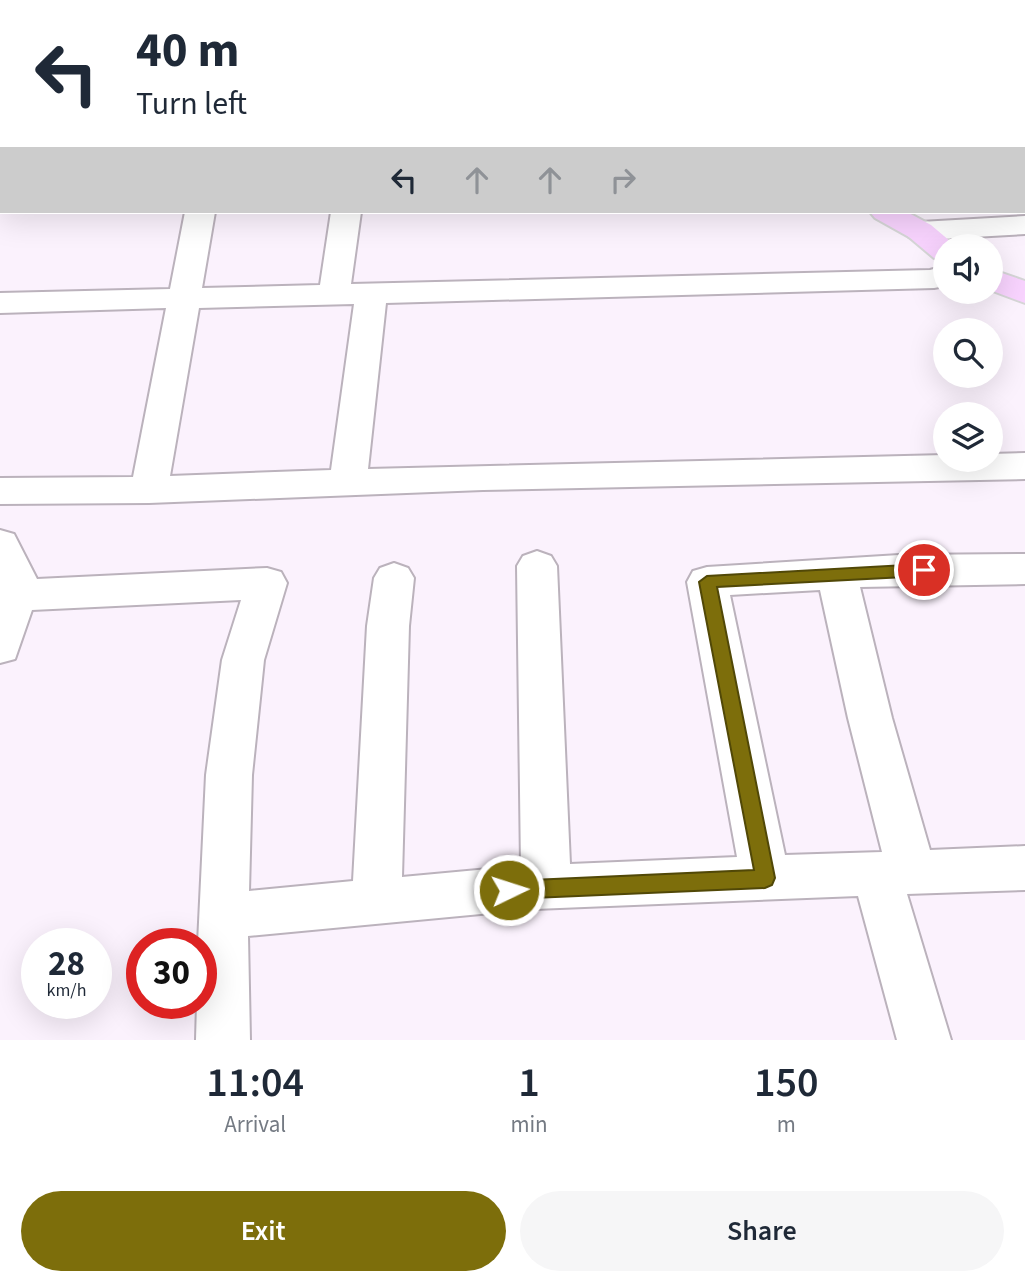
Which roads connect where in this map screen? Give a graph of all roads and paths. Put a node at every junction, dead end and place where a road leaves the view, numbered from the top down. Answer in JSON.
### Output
{"nodes":[{"id":1,"x":200,"y":214,"type":"edge"},
{"id":2,"x":346,"y":214,"type":"edge"},
{"id":3,"x":889,"y":214,"type":"edge"},
{"id":4,"x":1025,"y":225,"type":"edge"},
{"id":5,"x":920,"y":231,"type":"junction"},
{"id":6,"x":933,"y":241,"type":"edge"},
{"id":7,"x":933,"y":279,"type":"edge"},
{"id":8,"x":1003,"y":284,"type":"edge"},
{"id":9,"x":370,"y":293,"type":"junction"},
{"id":10,"x":1025,"y":293,"type":"edge"},
{"id":11,"x":334,"y":295,"type":"junction"},
{"id":12,"x":184,"y":299,"type":"junction"},
{"id":13,"x":0,"y":303,"type":"edge"},
{"id":14,"x":1025,"y":466,"type":"edge"},
{"id":15,"x":348,"y":483,"type":"junction"},
{"id":16,"x":149,"y":490,"type":"junction"},
{"id":17,"x":0,"y":491,"type":"edge"},
{"id":18,"x":0,"y":544,"type":"edge"},
{"id":19,"x":537,"y":566,"type":"dead end"},
{"id":20,"x":1025,"y":569,"type":"edge"},
{"id":21,"x":837,"y":575,"type":"junction"},
{"id":22,"x":394,"y":579,"type":"dead end"},
{"id":23,"x":16,"y":595,"type":"junction"},
{"id":24,"x":0,"y":647,"type":"edge"},
{"id":25,"x":1025,"y":868,"type":"edge"},
{"id":26,"x":894,"y":873,"type":"junction"},
{"id":27,"x":765,"y":878,"type":"junction"},
{"id":28,"x":546,"y":887,"type":"junction"},
{"id":29,"x":377,"y":901,"type":"junction"},
{"id":30,"x":223,"y":916,"type":"junction"},
{"id":31,"x":223,"y":1040,"type":"edge"},
{"id":32,"x":923,"y":1040,"type":"edge"}],
"edges":[{"from":1,"to":12,"type":"street"},
{"from":2,"to":11,"type":"street"},
{"from":3,"to":5,"type":"main road"},
{"from":4,"to":5,"type":"street"},
{"from":5,"to":6,"type":"main road"},
{"from":7,"to":9,"type":"street"},
{"from":8,"to":10,"type":"main road"},
{"from":9,"to":11,"type":"street"},
{"from":9,"to":15,"type":"street"},
{"from":11,"to":12,"type":"street"},
{"from":12,"to":13,"type":"street"},
{"from":12,"to":16,"type":"street"},
{"from":14,"to":15,"type":"street"},
{"from":15,"to":16,"type":"street"},
{"from":16,"to":17,"type":"street"},
{"from":18,"to":23,"type":"street"},
{"from":19,"to":28,"type":"street"},
{"from":20,"to":21,"type":"street"},
{"from":21,"to":26,"type":"street"},
{"from":21,"to":27,"type":"street"},
{"from":22,"to":29,"type":"street"},
{"from":23,"to":24,"type":"street"},
{"from":23,"to":30,"type":"street"},
{"from":25,"to":26,"type":"street"},
{"from":26,"to":27,"type":"street"},
{"from":26,"to":32,"type":"street"},
{"from":27,"to":28,"type":"street"},
{"from":28,"to":29,"type":"street"},
{"from":29,"to":30,"type":"street"},
{"from":30,"to":31,"type":"street"}]}
